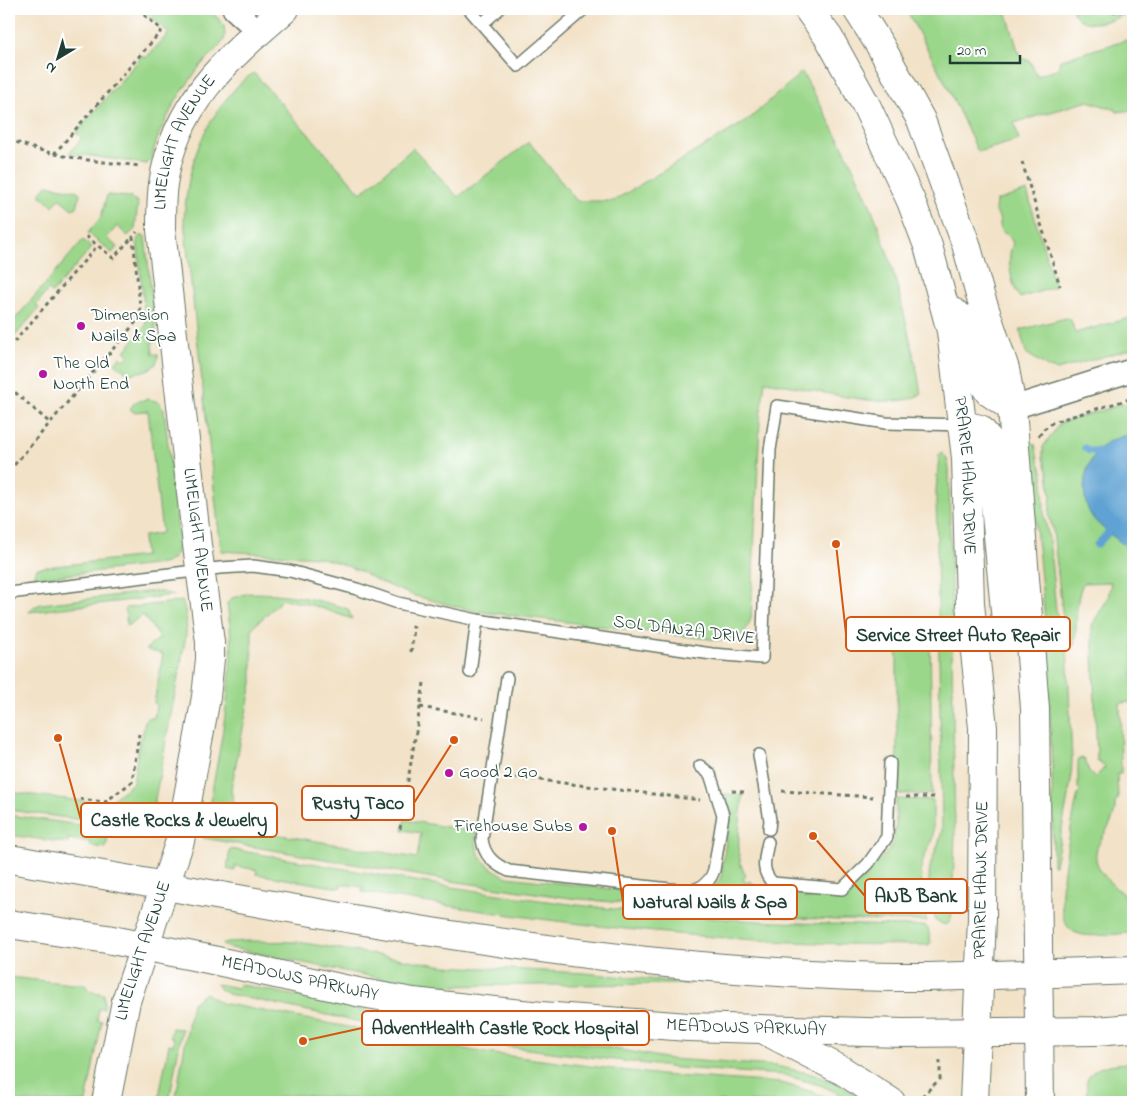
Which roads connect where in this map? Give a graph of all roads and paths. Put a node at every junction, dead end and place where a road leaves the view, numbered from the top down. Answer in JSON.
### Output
{"nodes":[{"id":1,"x":137,"y":9,"type":"edge"},
{"id":2,"x":234,"y":9,"type":"edge"},
{"id":3,"x":285,"y":9,"type":"edge"},
{"id":4,"x":469,"y":9,"type":"edge"},
{"id":5,"x":500,"y":9,"type":"edge"},
{"id":6,"x":584,"y":9,"type":"edge"},
{"id":7,"x":808,"y":9,"type":"edge"},
{"id":8,"x":857,"y":9,"type":"edge"},
{"id":9,"x":1104,"y":9,"type":"edge"},
{"id":10,"x":1130,"y":9,"type":"edge"},
{"id":11,"x":483,"y":23,"type":"junction"},
{"id":12,"x":258,"y":32,"type":"junction"},
{"id":13,"x":9,"y":139,"type":"edge"},
{"id":14,"x":54,"y":154,"type":"junction"},
{"id":15,"x":1022,"y":162,"type":"dead end"},
{"id":16,"x":144,"y":166,"type":"dead end"},
{"id":17,"x":140,"y":229,"type":"dead end"},
{"id":18,"x":86,"y":236,"type":"dead end"},
{"id":19,"x":133,"y":237,"type":"junction"},
{"id":20,"x":97,"y":246,"type":"junction"},
{"id":21,"x":1060,"y":286,"type":"dead end"},
{"id":22,"x":945,"y":305,"type":"junction"},
{"id":23,"x":9,"y":348,"type":"edge"},
{"id":24,"x":1133,"y":370,"type":"edge"},
{"id":25,"x":9,"y":387,"type":"edge"},
{"id":26,"x":1133,"y":398,"type":"edge"},
{"id":27,"x":1012,"y":408,"type":"junction"},
{"id":28,"x":50,"y":423,"type":"junction"},
{"id":29,"x":963,"y":425,"type":"junction"},
{"id":30,"x":1039,"y":437,"type":"dead end"},
{"id":31,"x":9,"y":471,"type":"edge"},
{"id":32,"x":200,"y":570,"type":"junction"},
{"id":33,"x":9,"y":593,"type":"edge"},
{"id":34,"x":477,"y":620,"type":"junction"},
{"id":35,"x":412,"y":626,"type":"dead end"},
{"id":36,"x":1030,"y":643,"type":"junction"},
{"id":37,"x":411,"y":652,"type":"dead end"},
{"id":38,"x":470,"y":672,"type":"dead end"},
{"id":39,"x":507,"y":678,"type":"dead end"},
{"id":40,"x":424,"y":683,"type":"dead end"},
{"id":41,"x":420,"y":708,"type":"junction"},
{"id":42,"x":491,"y":719,"type":"dead end"},
{"id":43,"x":139,"y":734,"type":"dead end"},
{"id":44,"x":759,"y":755,"type":"dead end"},
{"id":45,"x":890,"y":763,"type":"dead end"},
{"id":46,"x":700,"y":766,"type":"dead end"},
{"id":47,"x":508,"y":776,"type":"dead end"},
{"id":48,"x":782,"y":791,"type":"dead end"},
{"id":49,"x":700,"y":793,"type":"dead end"},
{"id":50,"x":904,"y":797,"type":"dead end"},
{"id":51,"x":938,"y":797,"type":"dead end"},
{"id":52,"x":877,"y":798,"type":"dead end"},
{"id":53,"x":80,"y":799,"type":"dead end"},
{"id":54,"x":769,"y":829,"type":"dead end"},
{"id":55,"x":400,"y":830,"type":"dead end"},
{"id":56,"x":768,"y":842,"type":"dead end"},
{"id":57,"x":9,"y":859,"type":"edge"},
{"id":58,"x":165,"y":886,"type":"junction"},
{"id":59,"x":9,"y":924,"type":"edge"},
{"id":60,"x":144,"y":947,"type":"junction"},
{"id":61,"x":1133,"y":970,"type":"edge"},
{"id":62,"x":1038,"y":974,"type":"junction"},
{"id":63,"x":981,"y":975,"type":"junction"},
{"id":64,"x":1133,"y":1028,"type":"edge"},
{"id":65,"x":762,"y":1029,"type":"junction"},
{"id":66,"x":978,"y":1032,"type":"junction"},
{"id":67,"x":1039,"y":1032,"type":"junction"},
{"id":68,"x":940,"y":1051,"type":"dead end"},
{"id":69,"x":106,"y":1102,"type":"edge"},
{"id":70,"x":891,"y":1102,"type":"edge"},
{"id":71,"x":915,"y":1102,"type":"edge"},
{"id":72,"x":974,"y":1102,"type":"edge"},
{"id":73,"x":1040,"y":1102,"type":"edge"}],
"edges":[{"from":1,"to":14,"type":"path"},
{"from":2,"to":12,"type":"street"},
{"from":3,"to":12,"type":"street","name":"LIMELIGHT AVENUE"},
{"from":4,"to":11,"type":"lane"},
{"from":5,"to":11,"type":"lane"},
{"from":6,"to":11,"type":"lane"},
{"from":7,"to":22,"type":"street","name":"PRAIRIE HAWK DRIVE"},
{"from":8,"to":27,"type":"street"},
{"from":9,"to":10,"type":"path"},
{"from":12,"to":32,"type":"street","name":"LIMELIGHT AVENUE"},
{"from":13,"to":14,"type":"path"},
{"from":14,"to":16,"type":"path"},
{"from":15,"to":21,"type":"path"},
{"from":17,"to":19,"type":"path"},
{"from":18,"to":20,"type":"path"},
{"from":19,"to":20,"type":"path"},
{"from":19,"to":28,"type":"path"},
{"from":20,"to":23,"type":"path"},
{"from":22,"to":27,"type":"street"},
{"from":22,"to":29,"type":"street","name":"PRAIRIE HAWK DRIVE"},
{"from":24,"to":27,"type":"street"},
{"from":25,"to":28,"type":"path"},
{"from":26,"to":30,"type":"path"},
{"from":27,"to":36,"type":"street"},
{"from":28,"to":31,"type":"path"},
{"from":29,"to":34,"type":"lane","name":"SOL DANZA DRIVE"},
{"from":29,"to":36,"type":"street"},
{"from":29,"to":63,"type":"street","name":"PRAIRIE HAWK DRIVE"},
{"from":32,"to":33,"type":"lane","name":"SOL DANZA DRIVE"},
{"from":32,"to":34,"type":"lane","name":"SOL DANZA DRIVE"},
{"from":32,"to":58,"type":"street","name":"LIMELIGHT AVENUE"},
{"from":34,"to":38,"type":"lane"},
{"from":35,"to":37,"type":"path"},
{"from":36,"to":62,"type":"street"},
{"from":39,"to":46,"type":"lane"},
{"from":40,"to":41,"type":"path"},
{"from":41,"to":42,"type":"path"},
{"from":41,"to":55,"type":"path"},
{"from":43,"to":53,"type":"path"},
{"from":44,"to":54,"type":"lane"},
{"from":45,"to":56,"type":"lane"},
{"from":47,"to":49,"type":"path"},
{"from":48,"to":52,"type":"path"},
{"from":50,"to":51,"type":"path"},
{"from":57,"to":58,"type":"street"},
{"from":58,"to":60,"type":"street","name":"LIMELIGHT AVENUE"},
{"from":58,"to":63,"type":"street"},
{"from":59,"to":60,"type":"street","name":"MEADOWS PARKWAY"},
{"from":60,"to":65,"type":"street","name":"MEADOWS PARKWAY"},
{"from":60,"to":69,"type":"street","name":"LIMELIGHT AVENUE"},
{"from":61,"to":62,"type":"street"},
{"from":62,"to":63,"type":"street"},
{"from":62,"to":67,"type":"street"},
{"from":63,"to":66,"type":"street","name":"PRAIRIE HAWK DRIVE"},
{"from":64,"to":67,"type":"street","name":"MEADOWS PARKWAY"},
{"from":65,"to":66,"type":"street","name":"MEADOWS PARKWAY"},
{"from":65,"to":70,"type":"street"},
{"from":66,"to":67,"type":"street","name":"MEADOWS PARKWAY"},
{"from":66,"to":72,"type":"street","name":"PRAIRIE HAWK DRIVE"},
{"from":67,"to":73,"type":"street"},
{"from":68,"to":71,"type":"path"}]}
